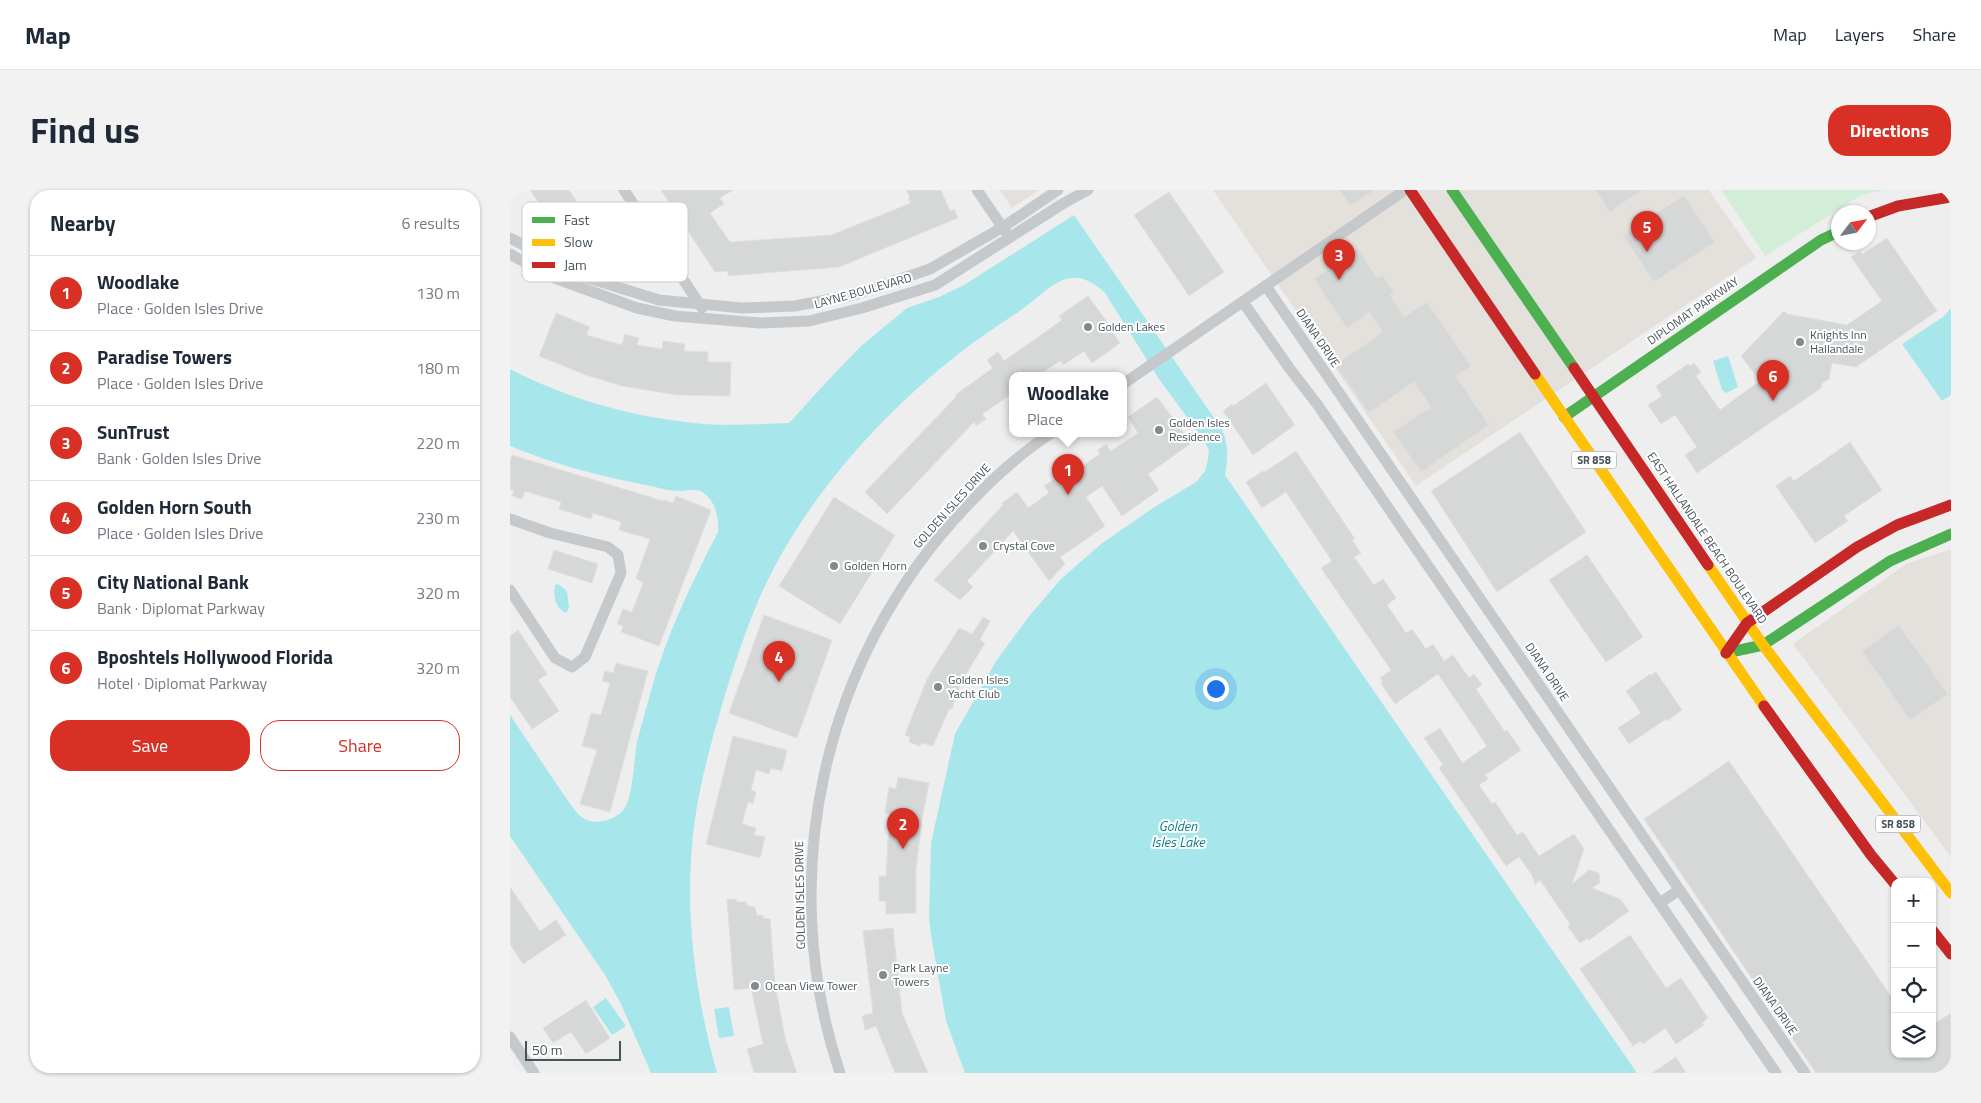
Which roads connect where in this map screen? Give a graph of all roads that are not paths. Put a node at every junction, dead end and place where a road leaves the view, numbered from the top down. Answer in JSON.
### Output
{"nodes":[{"id":1,"x":624,"y":190,"type":"edge"},
{"id":2,"x":977,"y":190,"type":"edge"},
{"id":3,"x":1058,"y":190,"type":"edge"},
{"id":4,"x":1088,"y":190,"type":"edge"},
{"id":5,"x":1405,"y":190,"type":"edge"},
{"id":6,"x":1410,"y":190,"type":"edge"},
{"id":7,"x":1452,"y":190,"type":"edge"},
{"id":8,"x":1951,"y":197,"type":"edge"},
{"id":9,"x":632,"y":202,"type":"edge"},
{"id":10,"x":1876,"y":214,"type":"edge"},
{"id":11,"x":1003,"y":227,"type":"junction"},
{"id":12,"x":1831,"y":235,"type":"edge"},
{"id":13,"x":510,"y":238,"type":"edge"},
{"id":14,"x":1010,"y":238,"type":"junction"},
{"id":15,"x":522,"y":244,"type":"edge"},
{"id":16,"x":510,"y":254,"type":"edge"},
{"id":17,"x":522,"y":261,"type":"edge"},
{"id":18,"x":565,"y":282,"type":"edge"},
{"id":19,"x":601,"y":282,"type":"edge"},
{"id":20,"x":685,"y":282,"type":"edge"},
{"id":21,"x":896,"y":282,"type":"junction"},
{"id":22,"x":1266,"y":286,"type":"junction"},
{"id":23,"x":900,"y":295,"type":"junction"},
{"id":24,"x":1244,"y":302,"type":"junction"},
{"id":25,"x":700,"y":305,"type":"junction"},
{"id":26,"x":708,"y":319,"type":"junction"},
{"id":27,"x":1127,"y":381,"type":"edge"},
{"id":28,"x":1593,"y":396,"type":"junction"},
{"id":29,"x":1564,"y":417,"type":"junction"},
{"id":30,"x":1046,"y":437,"type":"edge"},
{"id":31,"x":1951,"y":504,"type":"edge"},
{"id":32,"x":510,"y":519,"type":"edge"},
{"id":33,"x":1951,"y":534,"type":"edge"},
{"id":34,"x":510,"y":590,"type":"edge"},
{"id":35,"x":1747,"y":622,"type":"junction"},
{"id":36,"x":1763,"y":645,"type":"junction"},
{"id":37,"x":1726,"y":653,"type":"junction"},
{"id":38,"x":1891,"y":879,"type":"edge"},
{"id":39,"x":1679,"y":890,"type":"junction"},
{"id":40,"x":1951,"y":893,"type":"edge"},
{"id":41,"x":1660,"y":903,"type":"junction"},
{"id":42,"x":1936,"y":935,"type":"edge"},
{"id":43,"x":1951,"y":954,"type":"edge"},
{"id":44,"x":510,"y":1037,"type":"edge"},
{"id":45,"x":534,"y":1073,"type":"edge"},
{"id":46,"x":840,"y":1073,"type":"edge"},
{"id":47,"x":1776,"y":1073,"type":"edge"},
{"id":48,"x":1805,"y":1073,"type":"edge"}],
"edges":[{"from":1,"to":9,"type":"street"},
{"from":2,"to":11,"type":"street"},
{"from":3,"to":11,"type":"street","name":"LAYNE BOULEVARD"},
{"from":4,"to":14,"type":"street","name":"LAYNE BOULEVARD"},
{"from":5,"to":22,"type":"street"},
{"from":6,"to":29,"type":"main road","number":"SR 858"},
{"from":7,"to":28,"type":"main road","name":"EAST HALLANDALE BEACH BOULEVARD","number":"SR 858"},
{"from":8,"to":10,"type":"main road"},
{"from":11,"to":14,"type":"street"},
{"from":11,"to":21,"type":"street","name":"LAYNE BOULEVARD"},
{"from":12,"to":28,"type":"main road","name":"DIPLOMAT PARKWAY"},
{"from":13,"to":15,"type":"street","name":"LAYNE BOULEVARD"},
{"from":14,"to":23,"type":"street","name":"LAYNE BOULEVARD"},
{"from":16,"to":17,"type":"street","name":"LAYNE BOULEVARD"},
{"from":18,"to":26,"type":"street","name":"LAYNE BOULEVARD"},
{"from":19,"to":25,"type":"street","name":"LAYNE BOULEVARD"},
{"from":20,"to":25,"type":"street"},
{"from":21,"to":23,"type":"street"},
{"from":21,"to":25,"type":"street","name":"LAYNE BOULEVARD"},
{"from":22,"to":24,"type":"street"},
{"from":22,"to":39,"type":"street","name":"DIANA DRIVE"},
{"from":23,"to":26,"type":"street","name":"LAYNE BOULEVARD"},
{"from":24,"to":27,"type":"street"},
{"from":24,"to":41,"type":"street"},
{"from":25,"to":26,"type":"street"},
{"from":28,"to":29,"type":"main road","name":"DIPLOMAT PARKWAY"},
{"from":28,"to":35,"type":"main road","name":"EAST HALLANDALE BEACH BOULEVARD","number":"SR 858"},
{"from":29,"to":37,"type":"main road","number":"SR 858"},
{"from":30,"to":46,"type":"street","name":"GOLDEN ISLES DRIVE"},
{"from":31,"to":35,"type":"main road"},
{"from":32,"to":34,"type":"street"},
{"from":33,"to":36,"type":"main road"},
{"from":35,"to":36,"type":"main road","name":"EAST HALLANDALE BEACH BOULEVARD","number":"SR 858"},
{"from":35,"to":37,"type":"main road"},
{"from":36,"to":37,"type":"main road"},
{"from":36,"to":40,"type":"main road","name":"EAST HALLANDALE BEACH BOULEVARD","number":"SR 858"},
{"from":37,"to":38,"type":"main road","number":"SR 858"},
{"from":39,"to":41,"type":"street"},
{"from":39,"to":48,"type":"street","name":"DIANA DRIVE"},
{"from":41,"to":47,"type":"street"},
{"from":42,"to":43,"type":"main road"},
{"from":44,"to":45,"type":"street"}]}
